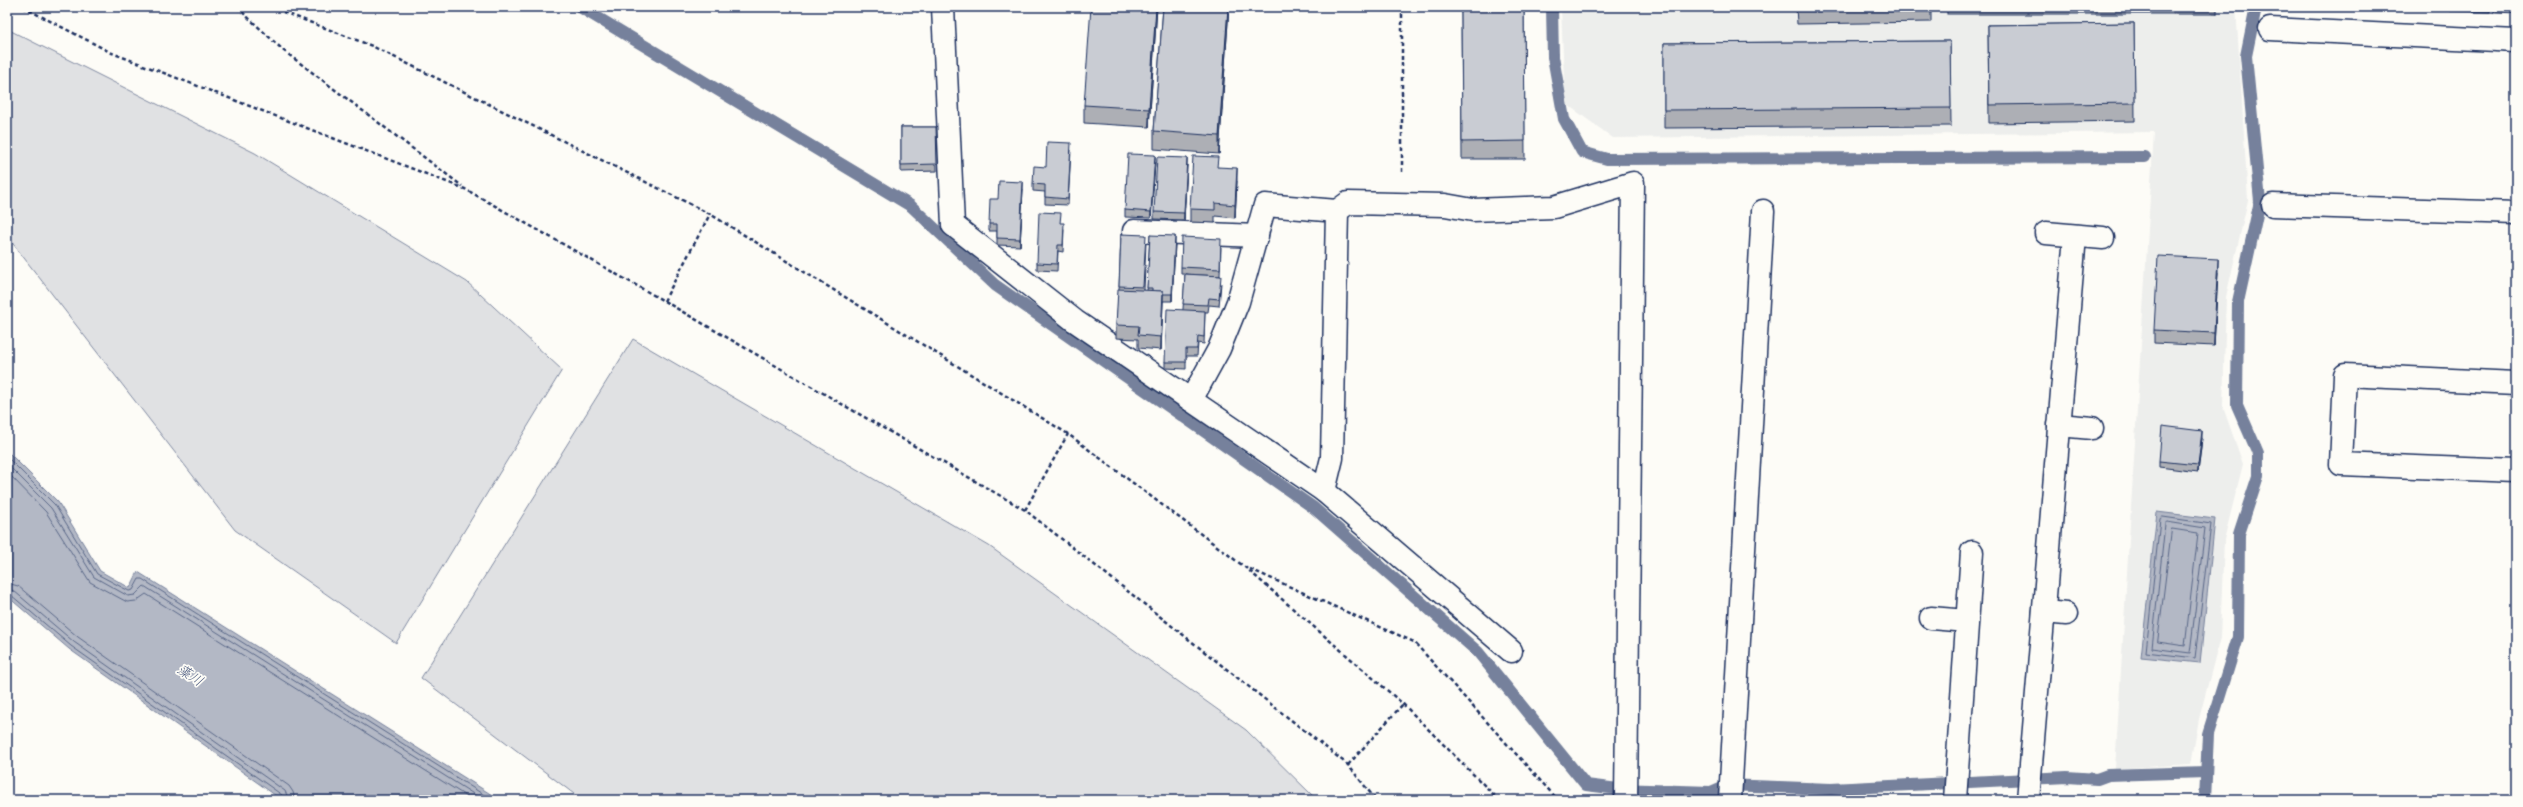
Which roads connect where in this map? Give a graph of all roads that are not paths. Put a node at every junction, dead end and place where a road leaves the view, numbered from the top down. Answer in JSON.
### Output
{"nodes":[{"id":1,"x":943,"y":7,"type":"edge"},
{"id":2,"x":2270,"y":29,"type":"dead end"},
{"id":3,"x":2516,"y":41,"type":"edge"},
{"id":4,"x":2273,"y":205,"type":"dead end"},
{"id":5,"x":1337,"y":211,"type":"junction"},
{"id":6,"x":1763,"y":211,"type":"dead end"},
{"id":7,"x":2516,"y":213,"type":"edge"},
{"id":8,"x":1134,"y":231,"type":"dead end"},
{"id":9,"x":2046,"y":233,"type":"dead end"},
{"id":10,"x":1257,"y":236,"type":"junction"},
{"id":11,"x":2075,"y":236,"type":"junction"},
{"id":12,"x":2103,"y":238,"type":"dead end"},
{"id":13,"x":2516,"y":383,"type":"edge"},
{"id":14,"x":1191,"y":400,"type":"junction"},
{"id":15,"x":2059,"y":425,"type":"junction"},
{"id":16,"x":2092,"y":428,"type":"dead end"},
{"id":17,"x":2516,"y":471,"type":"edge"},
{"id":18,"x":1324,"y":491,"type":"junction"},
{"id":19,"x":1972,"y":552,"type":"dead end"},
{"id":20,"x":2044,"y":612,"type":"junction"},
{"id":21,"x":2066,"y":614,"type":"dead end"},
{"id":22,"x":1931,"y":618,"type":"dead end"},
{"id":23,"x":1967,"y":622,"type":"junction"},
{"id":24,"x":1511,"y":651,"type":"dead end"},
{"id":25,"x":1626,"y":800,"type":"edge"},
{"id":26,"x":1730,"y":800,"type":"edge"},
{"id":27,"x":1955,"y":800,"type":"edge"},
{"id":28,"x":2028,"y":800,"type":"edge"}],
"edges":[{"from":1,"to":14,"type":"street"},
{"from":2,"to":3,"type":"street"},
{"from":4,"to":7,"type":"street"},
{"from":5,"to":10,"type":"street"},
{"from":5,"to":18,"type":"street"},
{"from":5,"to":25,"type":"street"},
{"from":6,"to":26,"type":"street"},
{"from":8,"to":10,"type":"street"},
{"from":9,"to":11,"type":"street"},
{"from":10,"to":14,"type":"street"},
{"from":11,"to":12,"type":"street"},
{"from":11,"to":15,"type":"street"},
{"from":13,"to":17,"type":"street"},
{"from":14,"to":18,"type":"street"},
{"from":15,"to":16,"type":"street"},
{"from":15,"to":20,"type":"street"},
{"from":18,"to":24,"type":"street"},
{"from":19,"to":23,"type":"street"},
{"from":20,"to":21,"type":"street"},
{"from":20,"to":28,"type":"street"},
{"from":22,"to":23,"type":"street"},
{"from":23,"to":27,"type":"street"}]}
